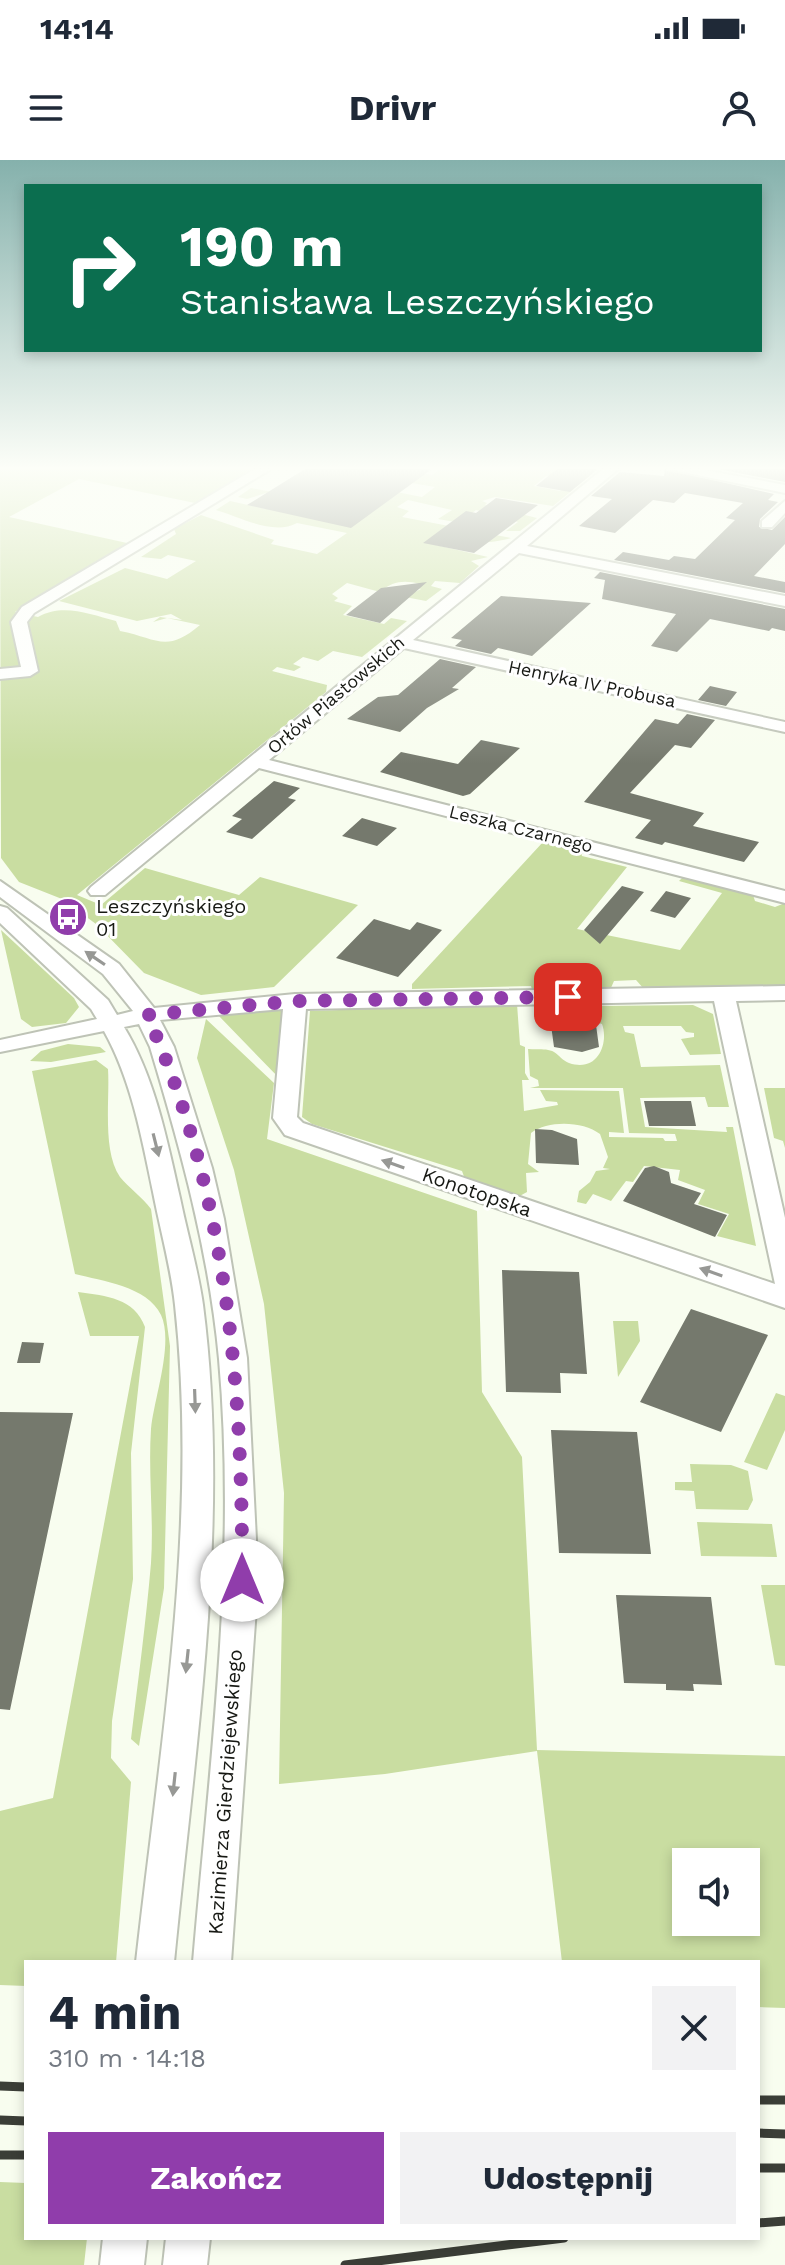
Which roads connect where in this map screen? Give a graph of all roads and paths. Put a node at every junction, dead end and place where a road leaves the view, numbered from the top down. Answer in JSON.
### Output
{"nodes":[{"id":1,"x":100,"y":567,"type":"edge"},
{"id":2,"x":492,"y":567,"type":"edge"},
{"id":3,"x":614,"y":567,"type":"edge"},
{"id":4,"x":785,"y":601,"type":"edge"},
{"id":5,"x":399,"y":642,"type":"junction"},
{"id":6,"x":0,"y":674,"type":"edge"},
{"id":7,"x":785,"y":727,"type":"edge"},
{"id":8,"x":257,"y":762,"type":"junction"},
{"id":9,"x":0,"y":887,"type":"edge"},
{"id":10,"x":98,"y":891,"type":"dead end"},
{"id":11,"x":785,"y":897,"type":"edge"},
{"id":12,"x":0,"y":912,"type":"edge"},
{"id":13,"x":785,"y":993,"type":"edge"},
{"id":14,"x":724,"y":995,"type":"junction"},
{"id":15,"x":295,"y":1001,"type":"junction"},
{"id":16,"x":147,"y":1015,"type":"junction"},
{"id":17,"x":113,"y":1023,"type":"junction"},
{"id":18,"x":2,"y":1046,"type":"dead end"},
{"id":19,"x":785,"y":1279,"type":"edge"},
{"id":20,"x":785,"y":1298,"type":"edge"},
{"id":21,"x":155,"y":1960,"type":"edge"},
{"id":22,"x":212,"y":1960,"type":"edge"},
{"id":23,"x":125,"y":2240,"type":"edge"},
{"id":24,"x":188,"y":2240,"type":"edge"},
{"id":25,"x":122,"y":2265,"type":"edge"},
{"id":26,"x":185,"y":2265,"type":"edge"}],
"edges":[{"from":1,"to":6,"type":"street"},
{"from":2,"to":5,"type":"street","name":"Orłów Piastowskich"},
{"from":3,"to":4,"type":"street"},
{"from":5,"to":7,"type":"street","name":"Henryka IV Probusa"},
{"from":5,"to":8,"type":"street","name":"Orłów Piastowskich"},
{"from":8,"to":10,"type":"street","name":"Orłów Piastowskich"},
{"from":8,"to":11,"type":"street","name":"Leszka Czarnego"},
{"from":16,"to":9,"type":"street","name":"Kazimierza Gierdziejewskiego","one_way":true},
{"from":12,"to":17,"type":"street"},
{"from":13,"to":14,"type":"street"},
{"from":14,"to":15,"type":"street"},
{"from":14,"to":19,"type":"street"},
{"from":15,"to":16,"type":"street"},
{"from":20,"to":15,"type":"street","name":"Konotopska","one_way":true},
{"from":16,"to":17,"type":"street"},
{"from":16,"to":22,"type":"street","name":"Kazimierza Gierdziejewskiego"},
{"from":17,"to":18,"type":"street"},
{"from":17,"to":21,"type":"street","one_way":true},
{"from":23,"to":25,"type":"street"},
{"from":24,"to":26,"type":"street"}]}
